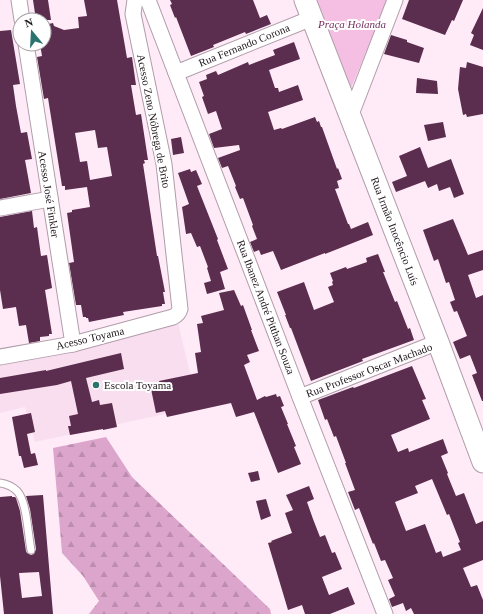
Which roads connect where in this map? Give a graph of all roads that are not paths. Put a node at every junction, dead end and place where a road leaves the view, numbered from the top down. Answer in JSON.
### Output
{"nodes":[{"id":1,"x":19,"y":0,"type":"edge"},
{"id":2,"x":135,"y":0,"type":"edge"},
{"id":3,"x":148,"y":0,"type":"edge"},
{"id":4,"x":395,"y":0,"type":"edge"},
{"id":5,"x":308,"y":9,"type":"edge"},
{"id":6,"x":21,"y":12,"type":"edge"},
{"id":7,"x":27,"y":52,"type":"edge"},
{"id":8,"x":176,"y":73,"type":"junction"},
{"id":9,"x":350,"y":117,"type":"junction"},
{"id":10,"x":50,"y":199,"type":"junction"},
{"id":11,"x":0,"y":208,"type":"edge"},
{"id":12,"x":178,"y":313,"type":"joint"},
{"id":13,"x":438,"y":342,"type":"junction"},
{"id":14,"x":73,"y":344,"type":"junction"},
{"id":15,"x":0,"y":356,"type":"edge"},
{"id":16,"x":300,"y":397,"type":"junction"},
{"id":17,"x":479,"y":440,"type":"edge"},
{"id":18,"x":483,"y":462,"type":"edge"},
{"id":19,"x":0,"y":483,"type":"edge"},
{"id":20,"x":30,"y":550,"type":"dead end"},
{"id":21,"x":386,"y":614,"type":"edge"}],
"edges":[{"from":1,"to":6,"type":"street"},
{"from":2,"to":12,"type":"street","name":"Acesso Zeno Nóbrega de Brito"},
{"from":3,"to":8,"type":"street","name":"Rua Ibanez André Pitthan Souza"},
{"from":4,"to":9,"type":"street"},
{"from":5,"to":8,"type":"street","name":"Rua Fernando Corona"},
{"from":5,"to":9,"type":"street","name":"Rua Irmão Inocêncio Luís"},
{"from":7,"to":10,"type":"street","name":"Acesso José Finkler"},
{"from":8,"to":16,"type":"street","name":"Rua Ibanez André Pitthan Souza"},
{"from":9,"to":13,"type":"street","name":"Rua Irmão Inocêncio Luís"},
{"from":10,"to":11,"type":"street"},
{"from":10,"to":14,"type":"street","name":"Acesso José Finkler"},
{"from":12,"to":14,"type":"street","name":"Acesso Toyama"},
{"from":13,"to":16,"type":"street","name":"Rua Professor Oscar Machado"},
{"from":13,"to":17,"type":"street","name":"Rua Irmão Inocêncio Luís"},
{"from":14,"to":15,"type":"street","name":"Acesso Toyama"},
{"from":16,"to":21,"type":"street","name":"Rua Ibanez André Pitthan Souza"},
{"from":17,"to":18,"type":"street","name":"Rua Irmão Inocêncio Luís"},
{"from":19,"to":20,"type":"lane"}]}
